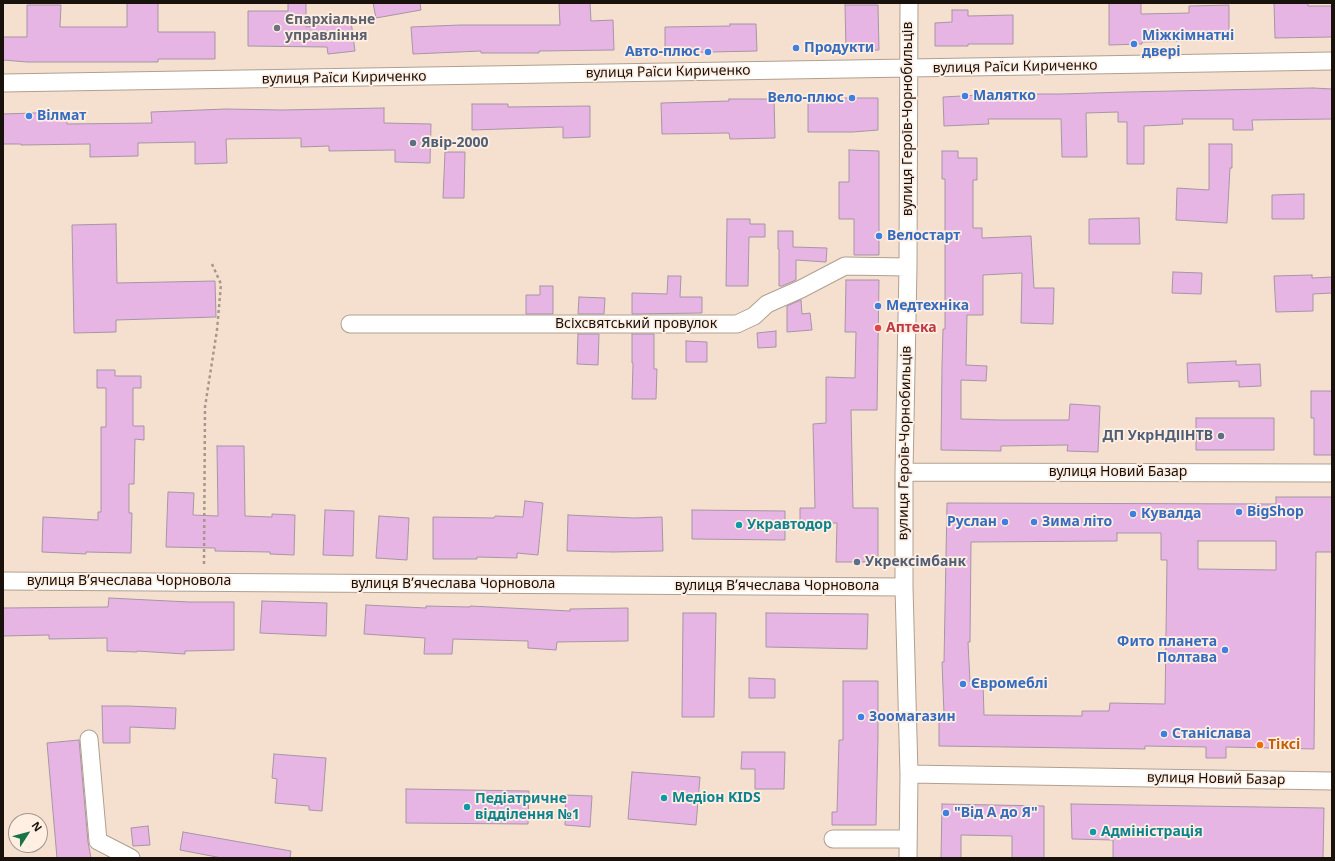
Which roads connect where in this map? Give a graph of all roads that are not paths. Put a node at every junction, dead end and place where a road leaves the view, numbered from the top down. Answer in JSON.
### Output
{"nodes":[{"id":1,"x":909,"y":3,"type":"edge"},
{"id":2,"x":1332,"y":61,"type":"edge"},
{"id":3,"x":909,"y":68,"type":"junction"},
{"id":4,"x":3,"y":83,"type":"edge"},
{"id":5,"x":908,"y":267,"type":"junction"},
{"id":6,"x":350,"y":324,"type":"dead end"},
{"id":7,"x":904,"y":472,"type":"junction"},
{"id":8,"x":1332,"y":473,"type":"edge"},
{"id":9,"x":3,"y":581,"type":"edge"},
{"id":10,"x":904,"y":587,"type":"junction"},
{"id":11,"x":89,"y":739,"type":"dead end"},
{"id":12,"x":909,"y":774,"type":"junction"},
{"id":13,"x":1332,"y":781,"type":"edge"},
{"id":14,"x":833,"y":839,"type":"dead end"},
{"id":15,"x":908,"y":839,"type":"junction"},
{"id":16,"x":131,"y":858,"type":"edge"},
{"id":17,"x":908,"y":858,"type":"edge"}],
"edges":[{"from":1,"to":3,"type":"street","name":"вулиця Героїв-Чорнобильців"},
{"from":2,"to":3,"type":"street","name":"вулиця Раїси Кириченко"},
{"from":3,"to":4,"type":"street","name":"вулиця Раїси Кириченко"},
{"from":3,"to":5,"type":"street","name":"вулиця Героїв-Чорнобильців"},
{"from":5,"to":6,"type":"street","name":"Всіхсвятський провулок"},
{"from":5,"to":7,"type":"street","name":"вулиця Героїв-Чорнобильців"},
{"from":7,"to":8,"type":"street","name":"вулиця Новий Базар"},
{"from":7,"to":10,"type":"street","name":"вулиця Героїв-Чорнобильців"},
{"from":9,"to":10,"type":"street","name":"вулиця Вʼячеслава Чорновола"},
{"from":10,"to":12,"type":"street","name":"вулиця Героїв-Чорнобильців"},
{"from":11,"to":16,"type":"street"},
{"from":12,"to":13,"type":"street","name":"вулиця Новий Базар"},
{"from":12,"to":15,"type":"street","name":"вулиця Героїв-Чорнобильців"},
{"from":14,"to":15,"type":"street"},
{"from":15,"to":17,"type":"street","name":"вулиця Героїв-Чорнобильців"}]}
